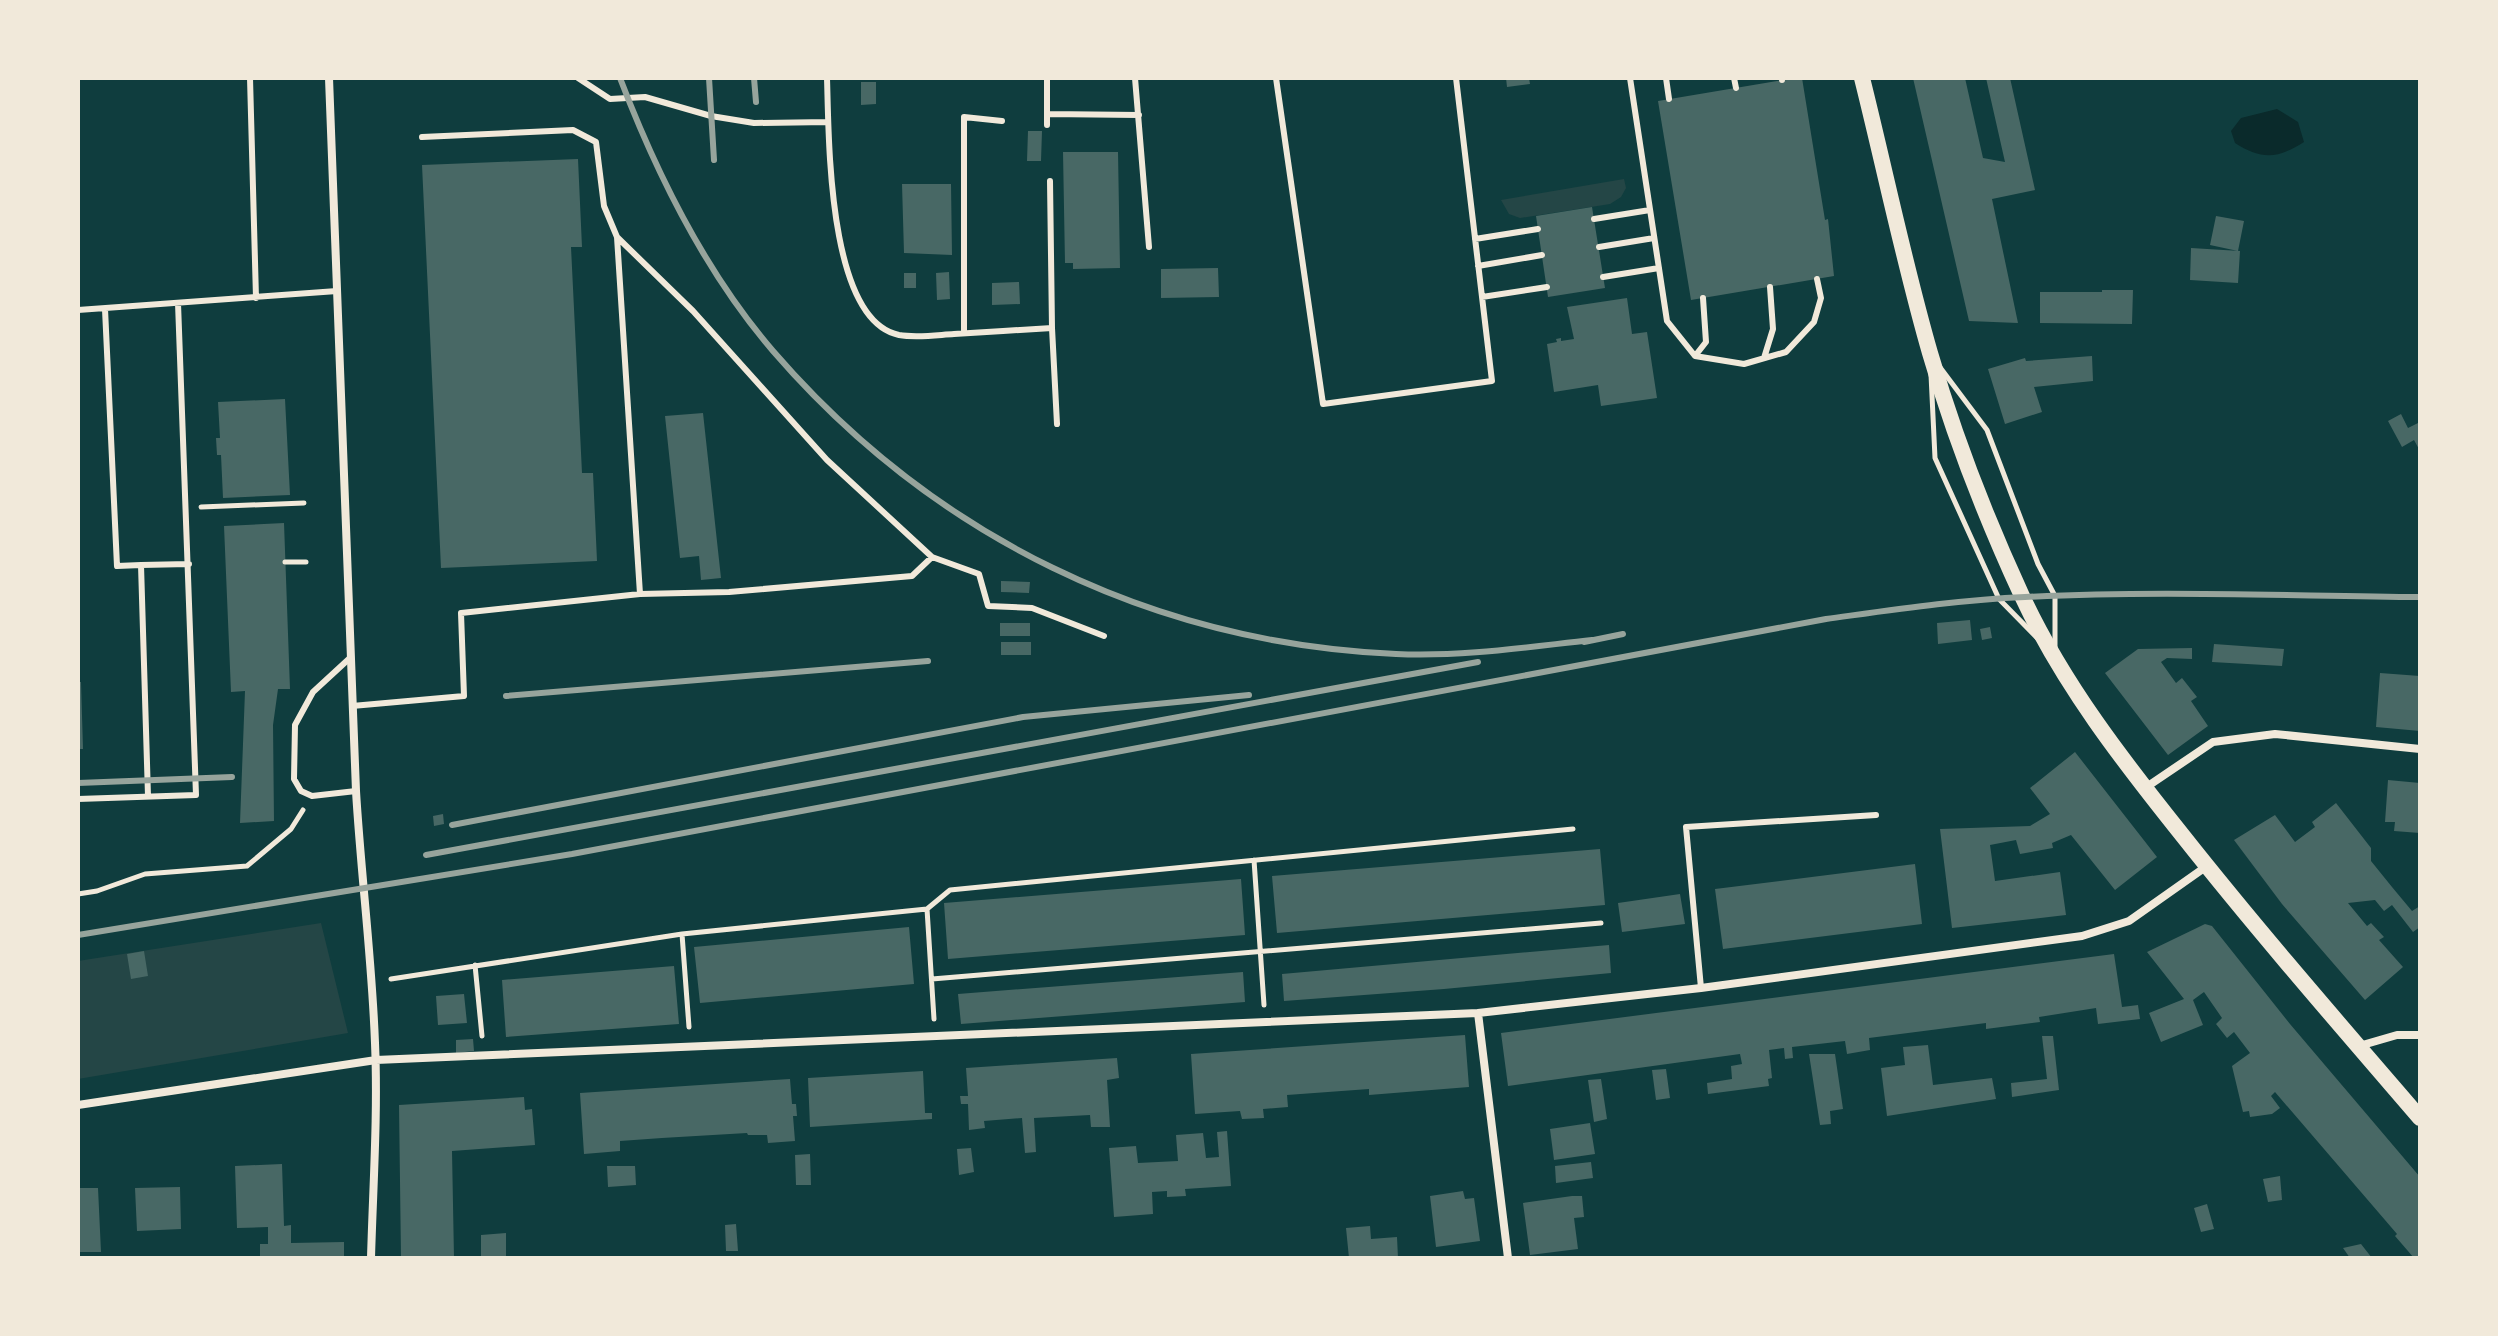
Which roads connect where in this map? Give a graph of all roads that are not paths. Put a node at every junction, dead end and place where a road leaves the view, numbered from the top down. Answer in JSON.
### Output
{"nodes":[{"id":1,"x":250,"y":78,"type":"edge"},
{"id":2,"x":329,"y":78,"type":"edge"},
{"id":3,"x":578,"y":78,"type":"edge"},
{"id":4,"x":827,"y":78,"type":"edge"},
{"id":5,"x":1047,"y":78,"type":"edge"},
{"id":6,"x":1135,"y":78,"type":"edge"},
{"id":7,"x":1276,"y":78,"type":"edge"},
{"id":8,"x":1456,"y":78,"type":"edge"},
{"id":9,"x":1630,"y":78,"type":"edge"},
{"id":10,"x":1666,"y":78,"type":"edge"},
{"id":11,"x":1734,"y":78,"type":"edge"},
{"id":12,"x":1862,"y":78,"type":"edge"},
{"id":13,"x":1736,"y":88,"type":"dead end"},
{"id":14,"x":1669,"y":99,"type":"dead end"},
{"id":15,"x":1047,"y":114,"type":"junction"},
{"id":16,"x":1139,"y":115,"type":"junction"},
{"id":17,"x":1002,"y":121,"type":"dead end"},
{"id":18,"x":828,"y":122,"type":"junction"},
{"id":19,"x":1047,"y":125,"type":"dead end"},
{"id":20,"x":422,"y":137,"type":"dead end"},
{"id":21,"x":1050,"y":181,"type":"dead end"},
{"id":22,"x":1650,"y":210,"type":"junction"},
{"id":23,"x":1594,"y":219,"type":"dead end"},
{"id":24,"x":1538,"y":229,"type":"dead end"},
{"id":25,"x":617,"y":237,"type":"junction"},
{"id":26,"x":1654,"y":238,"type":"junction"},
{"id":27,"x":1475,"y":239,"type":"junction"},
{"id":28,"x":1149,"y":247,"type":"dead end"},
{"id":29,"x":1599,"y":247,"type":"dead end"},
{"id":30,"x":1542,"y":255,"type":"dead end"},
{"id":31,"x":1478,"y":266,"type":"junction"},
{"id":32,"x":1659,"y":268,"type":"junction"},
{"id":33,"x":1603,"y":277,"type":"dead end"},
{"id":34,"x":1817,"y":279,"type":"dead end"},
{"id":35,"x":1547,"y":287,"type":"dead end"},
{"id":36,"x":1770,"y":287,"type":"dead end"},
{"id":37,"x":337,"y":291,"type":"junction"},
{"id":38,"x":1482,"y":297,"type":"junction"},
{"id":39,"x":256,"y":298,"type":"junction"},
{"id":40,"x":1703,"y":298,"type":"dead end"},
{"id":41,"x":178,"y":303,"type":"junction"},
{"id":42,"x":105,"y":309,"type":"junction"},
{"id":43,"x":78,"y":310,"type":"edge"},
{"id":44,"x":1052,"y":328,"type":"junction"},
{"id":45,"x":964,"y":333,"type":"junction"},
{"id":46,"x":1695,"y":356,"type":"junction"},
{"id":47,"x":1764,"y":358,"type":"junction"},
{"id":48,"x":1057,"y":424,"type":"dead end"},
{"id":49,"x":932,"y":557,"type":"junction"},
{"id":50,"x":189,"y":564,"type":"junction"},
{"id":51,"x":141,"y":565,"type":"junction"},
{"id":52,"x":640,"y":594,"type":"junction"},
{"id":53,"x":1104,"y":636,"type":"dead end"},
{"id":54,"x":351,"y":657,"type":"junction"},
{"id":55,"x":352,"y":706,"type":"junction"},
{"id":56,"x":2420,"y":749,"type":"edge"},
{"id":57,"x":2145,"y":788,"type":"junction"},
{"id":58,"x":356,"y":791,"type":"junction"},
{"id":59,"x":148,"y":796,"type":"junction"},
{"id":60,"x":78,"y":799,"type":"edge"},
{"id":61,"x":1876,"y":815,"type":"dead end"},
{"id":62,"x":2207,"y":866,"type":"junction"},
{"id":63,"x":1701,"y":988,"type":"junction"},
{"id":64,"x":1478,"y":1013,"type":"junction"},
{"id":65,"x":2420,"y":1035,"type":"edge"},
{"id":66,"x":2358,"y":1046,"type":"junction"},
{"id":67,"x":376,"y":1060,"type":"junction"},
{"id":68,"x":78,"y":1105,"type":"edge"},
{"id":69,"x":2420,"y":1118,"type":"edge"},
{"id":70,"x":371,"y":1258,"type":"edge"},
{"id":71,"x":1508,"y":1258,"type":"edge"}],
"edges":[{"from":1,"to":39,"type":"lane"},
{"from":2,"to":37,"type":"street"},
{"from":3,"to":18,"type":"lane"},
{"from":4,"to":18,"type":"lane"},
{"from":5,"to":15,"type":"lane"},
{"from":6,"to":16,"type":"lane"},
{"from":7,"to":38,"type":"lane"},
{"from":8,"to":27,"type":"lane"},
{"from":9,"to":22,"type":"lane"},
{"from":10,"to":14,"type":"lane"},
{"from":11,"to":13,"type":"lane"},
{"from":12,"to":57,"type":"main road"},
{"from":15,"to":16,"type":"lane"},
{"from":15,"to":19,"type":"lane"},
{"from":16,"to":28,"type":"lane"},
{"from":17,"to":45,"type":"lane"},
{"from":18,"to":45,"type":"lane"},
{"from":20,"to":25,"type":"lane"},
{"from":21,"to":44,"type":"lane"},
{"from":22,"to":23,"type":"lane"},
{"from":22,"to":26,"type":"lane"},
{"from":24,"to":27,"type":"lane"},
{"from":25,"to":49,"type":"lane"},
{"from":25,"to":52,"type":"lane"},
{"from":26,"to":29,"type":"lane"},
{"from":26,"to":32,"type":"lane"},
{"from":27,"to":31,"type":"lane"},
{"from":30,"to":31,"type":"lane"},
{"from":31,"to":38,"type":"lane"},
{"from":32,"to":33,"type":"lane"},
{"from":32,"to":46,"type":"lane"},
{"from":34,"to":47,"type":"lane"},
{"from":35,"to":38,"type":"lane"},
{"from":36,"to":47,"type":"lane"},
{"from":37,"to":39,"type":"lane"},
{"from":37,"to":54,"type":"street"},
{"from":39,"to":41,"type":"lane"},
{"from":40,"to":46,"type":"lane"},
{"from":41,"to":42,"type":"lane"},
{"from":41,"to":50,"type":"lane"},
{"from":42,"to":43,"type":"lane"},
{"from":42,"to":51,"type":"lane"},
{"from":44,"to":45,"type":"lane"},
{"from":44,"to":48,"type":"lane"},
{"from":46,"to":47,"type":"lane"},
{"from":49,"to":52,"type":"lane"},
{"from":49,"to":53,"type":"lane"},
{"from":50,"to":51,"type":"lane"},
{"from":50,"to":59,"type":"lane"},
{"from":51,"to":59,"type":"lane"},
{"from":52,"to":55,"type":"lane"},
{"from":54,"to":55,"type":"street"},
{"from":54,"to":58,"type":"lane"},
{"from":55,"to":58,"type":"street"},
{"from":56,"to":57,"type":"street"},
{"from":57,"to":62,"type":"main road"},
{"from":58,"to":67,"type":"street"},
{"from":59,"to":60,"type":"lane"},
{"from":61,"to":63,"type":"lane"},
{"from":62,"to":63,"type":"street"},
{"from":62,"to":66,"type":"main road"},
{"from":63,"to":64,"type":"street"},
{"from":64,"to":67,"type":"street"},
{"from":64,"to":71,"type":"street"},
{"from":65,"to":66,"type":"street"},
{"from":66,"to":69,"type":"main road"},
{"from":67,"to":68,"type":"street"},
{"from":67,"to":70,"type":"street"}]}
